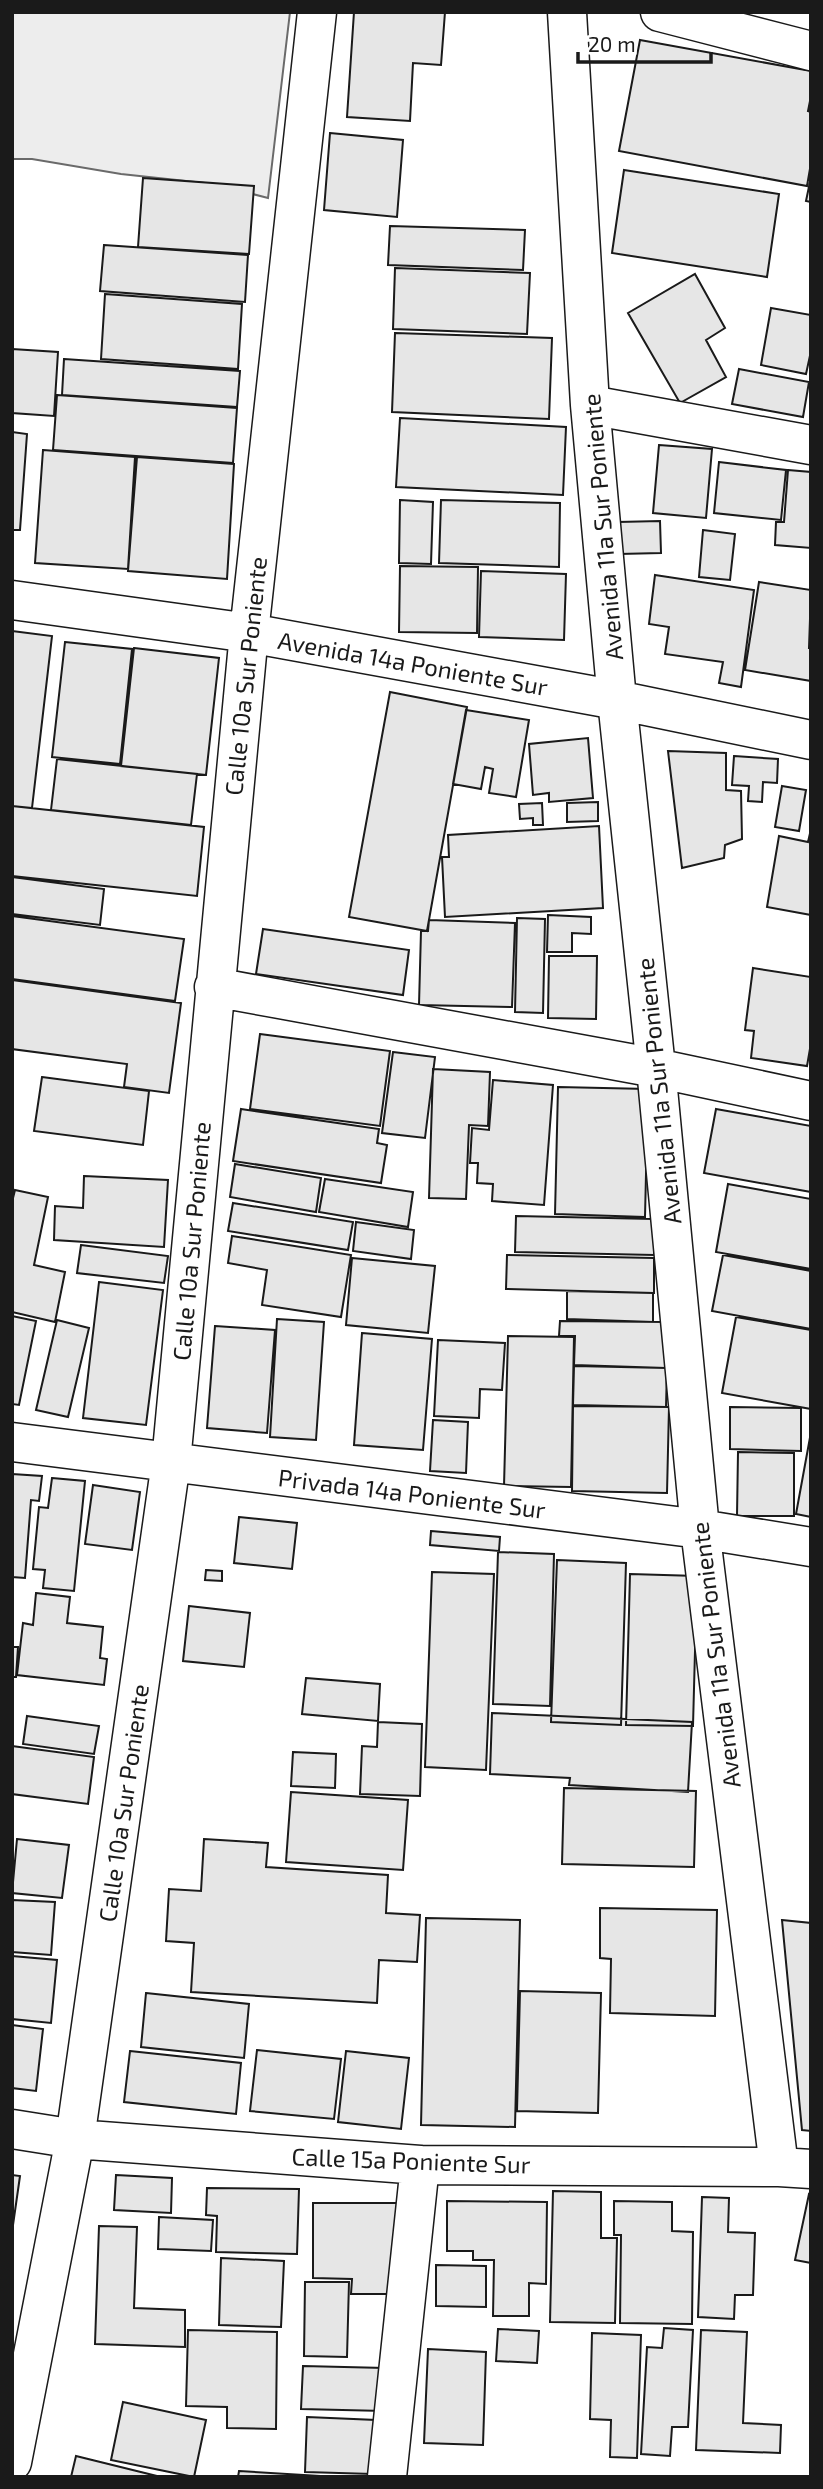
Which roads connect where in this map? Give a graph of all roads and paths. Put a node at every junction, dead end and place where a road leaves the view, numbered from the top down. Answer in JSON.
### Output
{"nodes":[{"id":1,"x":317,"y":12,"type":"edge"},
{"id":2,"x":567,"y":12,"type":"edge"},
{"id":3,"x":660,"y":12,"type":"edge"},
{"id":4,"x":811,"y":51,"type":"edge"},
{"id":5,"x":590,"y":405,"type":"junction"},
{"id":6,"x":811,"y":445,"type":"edge"},
{"id":7,"x":12,"y":600,"type":"edge"},
{"id":8,"x":249,"y":634,"type":"junction"},
{"id":9,"x":617,"y":700,"type":"junction"},
{"id":10,"x":811,"y":740,"type":"edge"},
{"id":11,"x":214,"y":987,"type":"junction"},
{"id":12,"x":656,"y":1068,"type":"junction"},
{"id":13,"x":811,"y":1101,"type":"edge"},
{"id":14,"x":12,"y":1442,"type":"edge"},
{"id":15,"x":171,"y":1462,"type":"junction"},
{"id":16,"x":699,"y":1529,"type":"junction"},
{"id":17,"x":811,"y":1547,"type":"edge"},
{"id":18,"x":12,"y":2129,"type":"edge"},
{"id":19,"x":75,"y":2139,"type":"junction"},
{"id":20,"x":420,"y":2165,"type":"junction"},
{"id":21,"x":795,"y":2168,"type":"edge"},
{"id":22,"x":12,"y":2462,"type":"edge"},
{"id":23,"x":387,"y":2477,"type":"edge"}],
"edges":[{"from":1,"to":8,"type":"street","name":"Calle 10a Sur Poniente"},
{"from":2,"to":5,"type":"street","name":"Avenida 11a Sur Poniente"},
{"from":3,"to":4,"type":"street"},
{"from":5,"to":6,"type":"street"},
{"from":5,"to":9,"type":"street","name":"Avenida 11a Sur Poniente"},
{"from":7,"to":8,"type":"street","name":"Avenida 14a Poniente Sur"},
{"from":8,"to":9,"type":"street","name":"Avenida 14a Poniente Sur"},
{"from":8,"to":11,"type":"street","name":"Calle 10a Sur Poniente"},
{"from":9,"to":10,"type":"street","name":"Avenida 14a Poniente Sur"},
{"from":9,"to":12,"type":"street","name":"Avenida 11a Sur Poniente"},
{"from":11,"to":12,"type":"street"},
{"from":11,"to":15,"type":"street","name":"Calle 10a Sur Poniente"},
{"from":12,"to":13,"type":"street"},
{"from":12,"to":16,"type":"street","name":"Avenida 11a Sur Poniente"},
{"from":14,"to":15,"type":"street","name":"Privada 14a Poniente Sur"},
{"from":15,"to":16,"type":"street","name":"Privada 14a Poniente Sur"},
{"from":15,"to":19,"type":"street","name":"Calle 10a Sur Poniente"},
{"from":16,"to":17,"type":"street","name":"Privada 14a Poniente Sur"},
{"from":16,"to":21,"type":"street","name":"Avenida 11a Sur Poniente"},
{"from":18,"to":19,"type":"street","name":"Calle 15a Poniente Sur"},
{"from":19,"to":20,"type":"street","name":"Calle 15a Poniente Sur"},
{"from":19,"to":22,"type":"street","name":"Calle 10a Sur Poniente"},
{"from":20,"to":21,"type":"street","name":"Calle 15a Poniente Sur"},
{"from":20,"to":23,"type":"street"}]}
